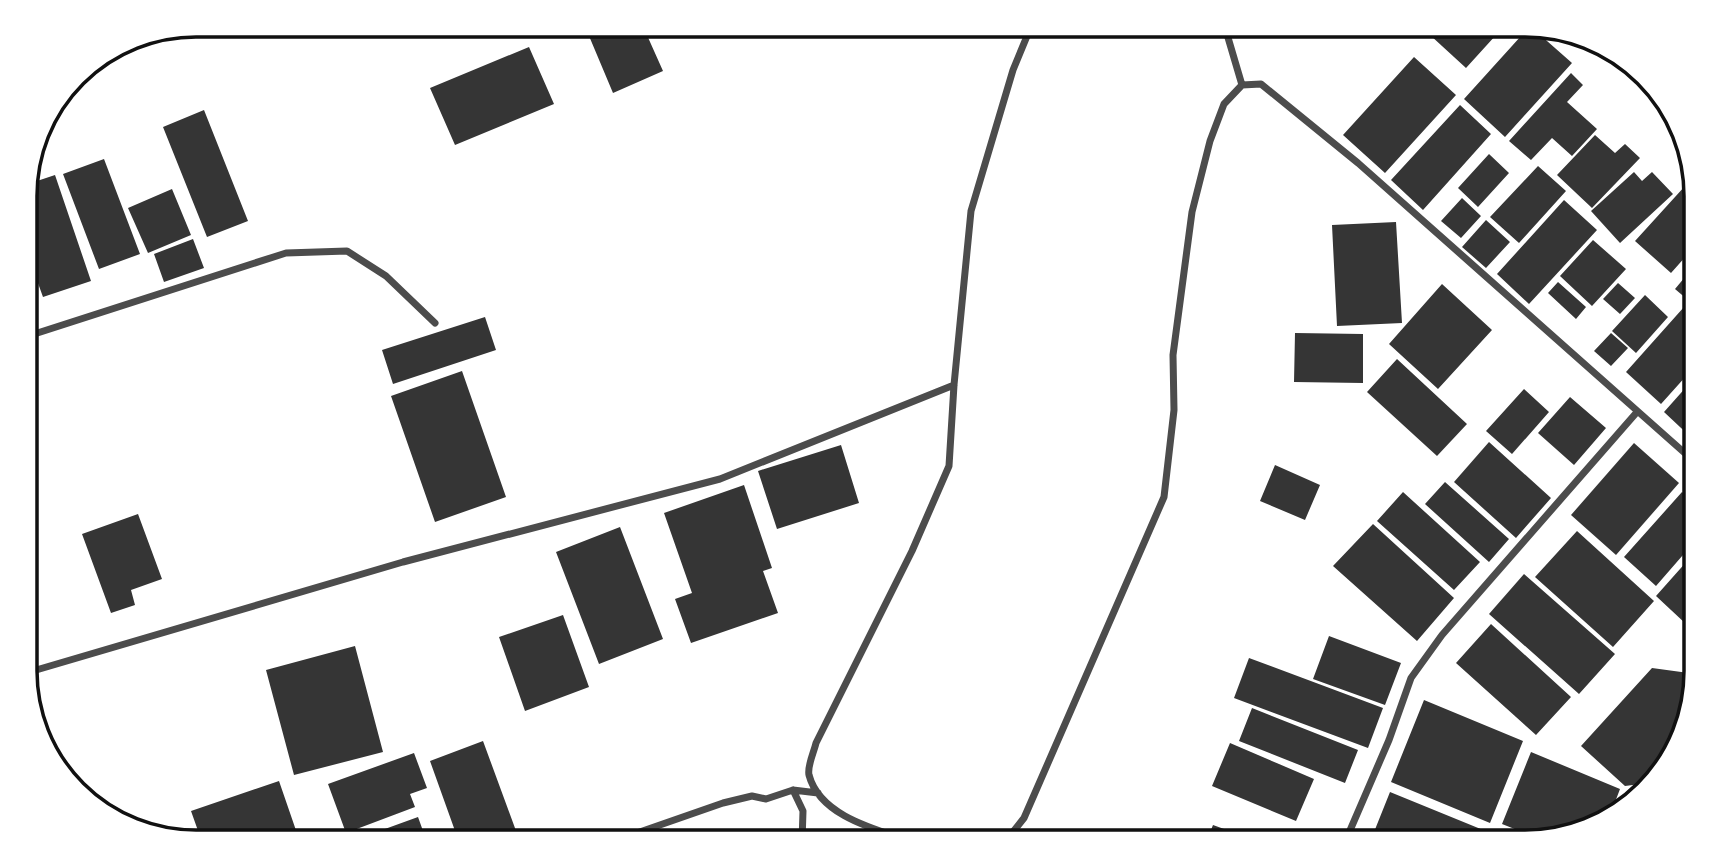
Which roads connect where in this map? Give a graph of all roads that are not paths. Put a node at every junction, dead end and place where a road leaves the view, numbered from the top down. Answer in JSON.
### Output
{"nodes":[{"id":1,"x":1027,"y":37,"type":"edge"},
{"id":2,"x":1228,"y":37,"type":"edge"},
{"id":3,"x":1242,"y":85,"type":"junction"},
{"id":4,"x":435,"y":323,"type":"dead end"},
{"id":5,"x":37,"y":333,"type":"edge"},
{"id":6,"x":954,"y":385,"type":"junction"},
{"id":7,"x":1637,"y":412,"type":"junction"},
{"id":8,"x":1684,"y":453,"type":"edge"},
{"id":9,"x":37,"y":670,"type":"edge"},
{"id":10,"x":793,"y":790,"type":"junction"},
{"id":11,"x":818,"y":793,"type":"junction"},
{"id":12,"x":645,"y":830,"type":"edge"},
{"id":13,"x":802,"y":830,"type":"edge"},
{"id":14,"x":878,"y":830,"type":"edge"},
{"id":15,"x":1014,"y":830,"type":"edge"},
{"id":16,"x":1350,"y":830,"type":"edge"}],
"edges":[{"from":1,"to":6,"type":"street"},
{"from":2,"to":3,"type":"street"},
{"from":3,"to":7,"type":"street"},
{"from":3,"to":15,"type":"street"},
{"from":4,"to":5,"type":"street"},
{"from":6,"to":9,"type":"street"},
{"from":6,"to":11,"type":"street"},
{"from":7,"to":8,"type":"street"},
{"from":7,"to":16,"type":"street"},
{"from":10,"to":11,"type":"street"},
{"from":10,"to":12,"type":"street"},
{"from":10,"to":13,"type":"street"},
{"from":11,"to":14,"type":"street"}]}
